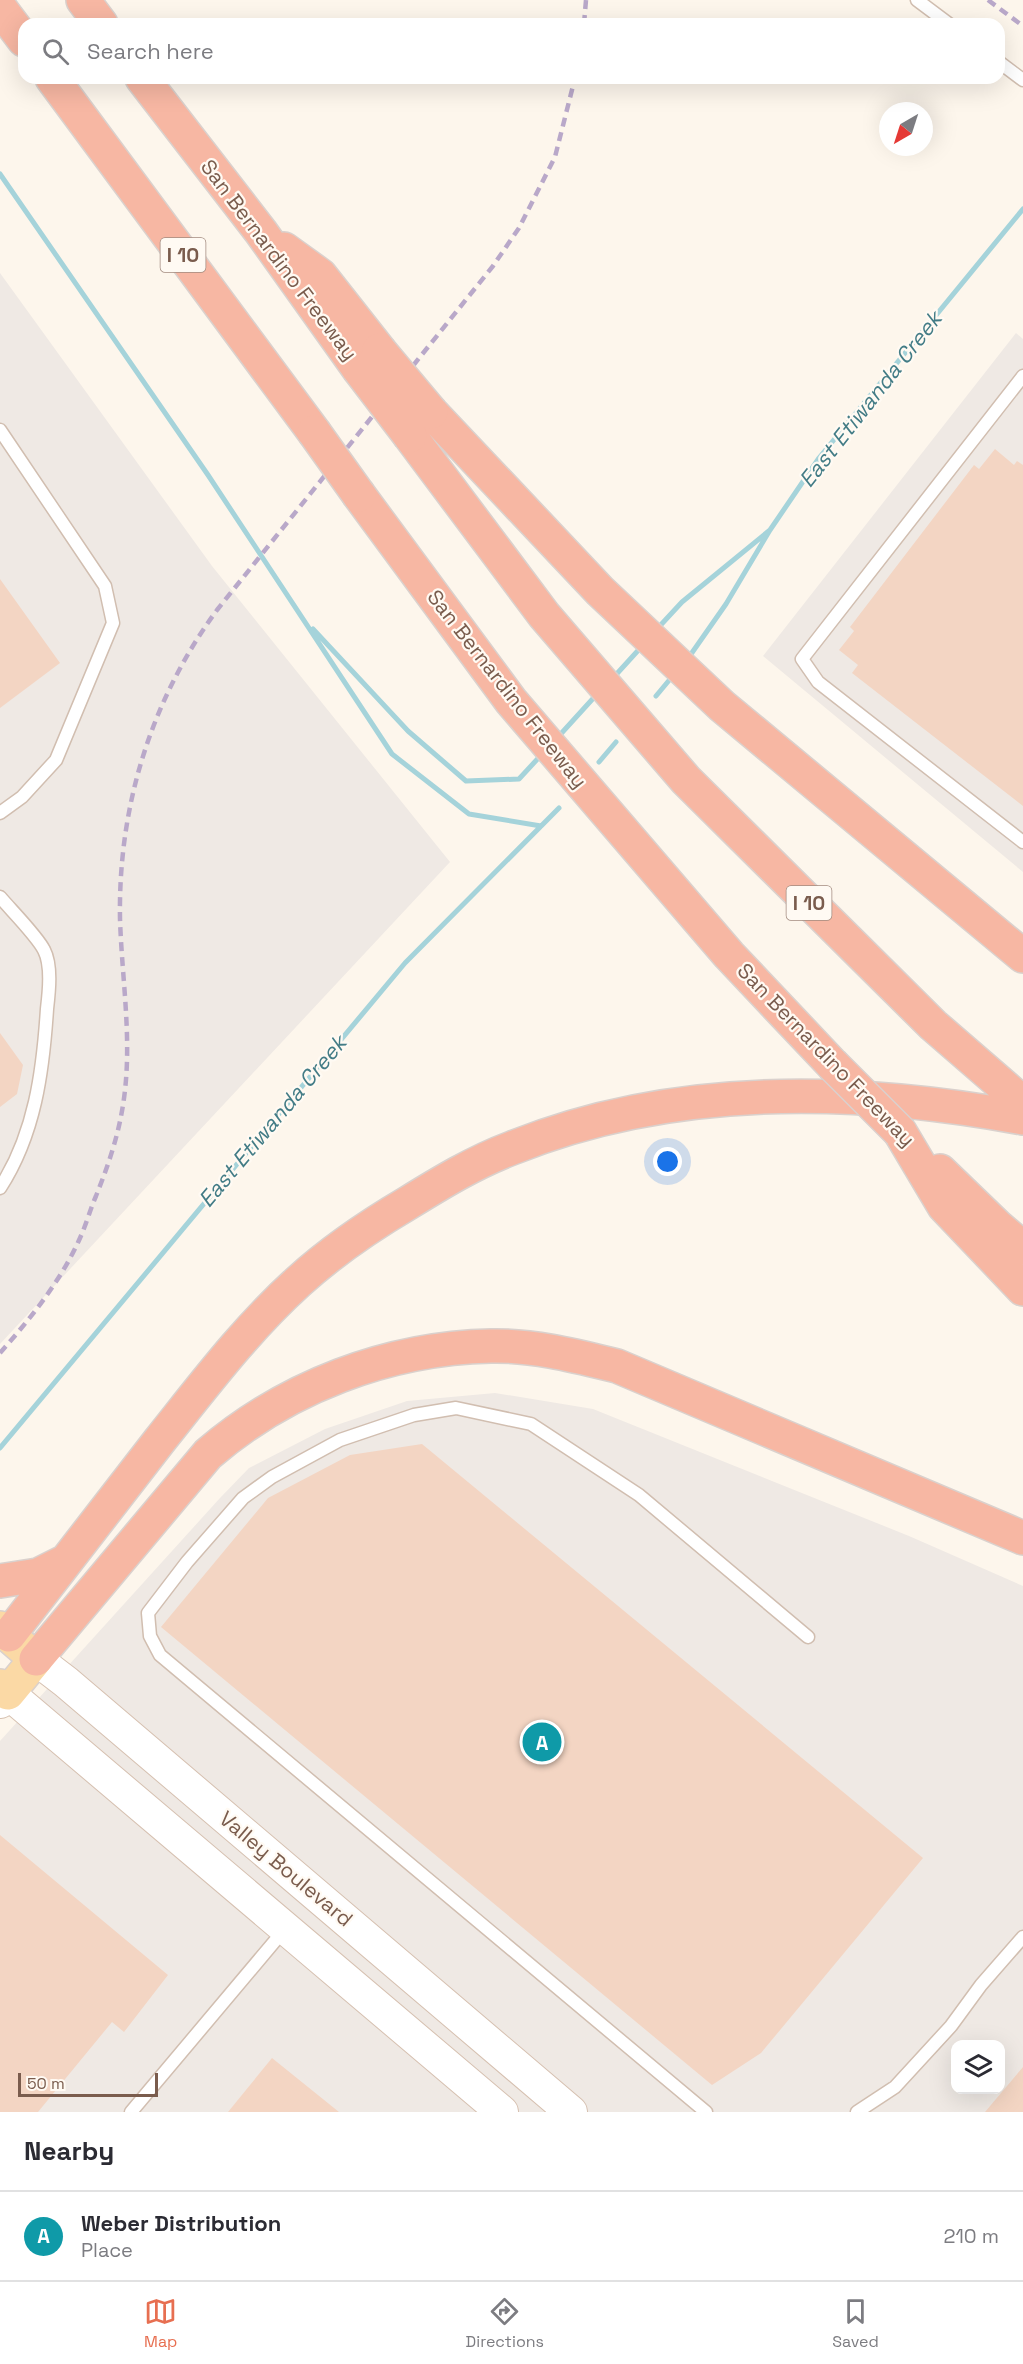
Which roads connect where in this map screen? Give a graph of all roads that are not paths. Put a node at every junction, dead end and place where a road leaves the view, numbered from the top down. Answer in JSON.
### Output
{"nodes":[{"id":1,"x":83,"y":0,"type":"edge"},
{"id":2,"x":917,"y":0,"type":"edge"},
{"id":3,"x":0,"y":8,"type":"edge"},
{"id":4,"x":96,"y":18,"type":"edge"},
{"id":5,"x":941,"y":18,"type":"edge"},
{"id":6,"x":18,"y":32,"type":"edge"},
{"id":7,"x":1005,"y":66,"type":"edge"},
{"id":8,"x":1023,"y":80,"type":"edge"},
{"id":9,"x":56,"y":84,"type":"edge"},
{"id":10,"x":147,"y":84,"type":"edge"},
{"id":11,"x":369,"y":359,"type":"junction"},
{"id":12,"x":1023,"y":376,"type":"edge"},
{"id":13,"x":0,"y":430,"type":"edge"},
{"id":14,"x":0,"y":813,"type":"edge"},
{"id":15,"x":1023,"y":842,"type":"edge"},
{"id":16,"x":0,"y":897,"type":"edge"},
{"id":17,"x":1023,"y":956,"type":"edge"},
{"id":18,"x":1023,"y":1103,"type":"edge"},
{"id":19,"x":1023,"y":1118,"type":"edge"},
{"id":20,"x":900,"y":1132,"type":"junction"},
{"id":21,"x":0,"y":1188,"type":"edge"},
{"id":22,"x":1023,"y":1248,"type":"edge"},
{"id":23,"x":1023,"y":1289,"type":"edge"},
{"id":24,"x":1023,"y":1538,"type":"edge"},
{"id":25,"x":65,"y":1562,"type":"junction"},
{"id":26,"x":0,"y":1581,"type":"edge"},
{"id":27,"x":3,"y":1636,"type":"edge"},
{"id":28,"x":808,"y":1637,"type":"dead end"},
{"id":29,"x":36,"y":1659,"type":"junction"},
{"id":30,"x":3,"y":1694,"type":"edge"},
{"id":31,"x":285,"y":1928,"type":"junction"},
{"id":32,"x":1023,"y":1937,"type":"edge"},
{"id":33,"x":131,"y":2112,"type":"edge"},
{"id":34,"x":502,"y":2112,"type":"edge"},
{"id":35,"x":571,"y":2112,"type":"edge"},
{"id":36,"x":706,"y":2112,"type":"edge"},
{"id":37,"x":857,"y":2112,"type":"edge"}],
"edges":[{"from":1,"to":4,"type":"highway"},
{"from":2,"to":5,"type":"lane"},
{"from":3,"to":6,"type":"highway"},
{"from":7,"to":8,"type":"lane"},
{"from":9,"to":20,"type":"highway","name":"San Bernardino Freeway","number":"I 10","bridge":true},
{"from":10,"to":11,"type":"highway","name":"San Bernardino Freeway","number":"I 10"},
{"from":11,"to":17,"type":"highway","bridge":true},
{"from":11,"to":18,"type":"highway","name":"San Bernardino Freeway","number":"I 10","bridge":true},
{"from":12,"to":15,"type":"lane"},
{"from":13,"to":14,"type":"lane"},
{"from":16,"to":21,"type":"lane"},
{"from":19,"to":25,"type":"highway"},
{"from":20,"to":22,"type":"highway","name":"San Bernardino Freeway","number":"I 10"},
{"from":20,"to":23,"type":"highway"},
{"from":24,"to":29,"type":"highway"},
{"from":25,"to":26,"type":"highway"},
{"from":25,"to":27,"type":"highway"},
{"from":27,"to":29,"type":"main road","name":"Valley Boulevard"},
{"from":28,"to":36,"type":"lane"},
{"from":29,"to":30,"type":"main road"},
{"from":29,"to":35,"type":"main road","name":"Valley Boulevard"},
{"from":30,"to":31,"type":"main road"},
{"from":31,"to":33,"type":"lane"},
{"from":31,"to":34,"type":"main road"},
{"from":32,"to":37,"type":"lane"}]}
